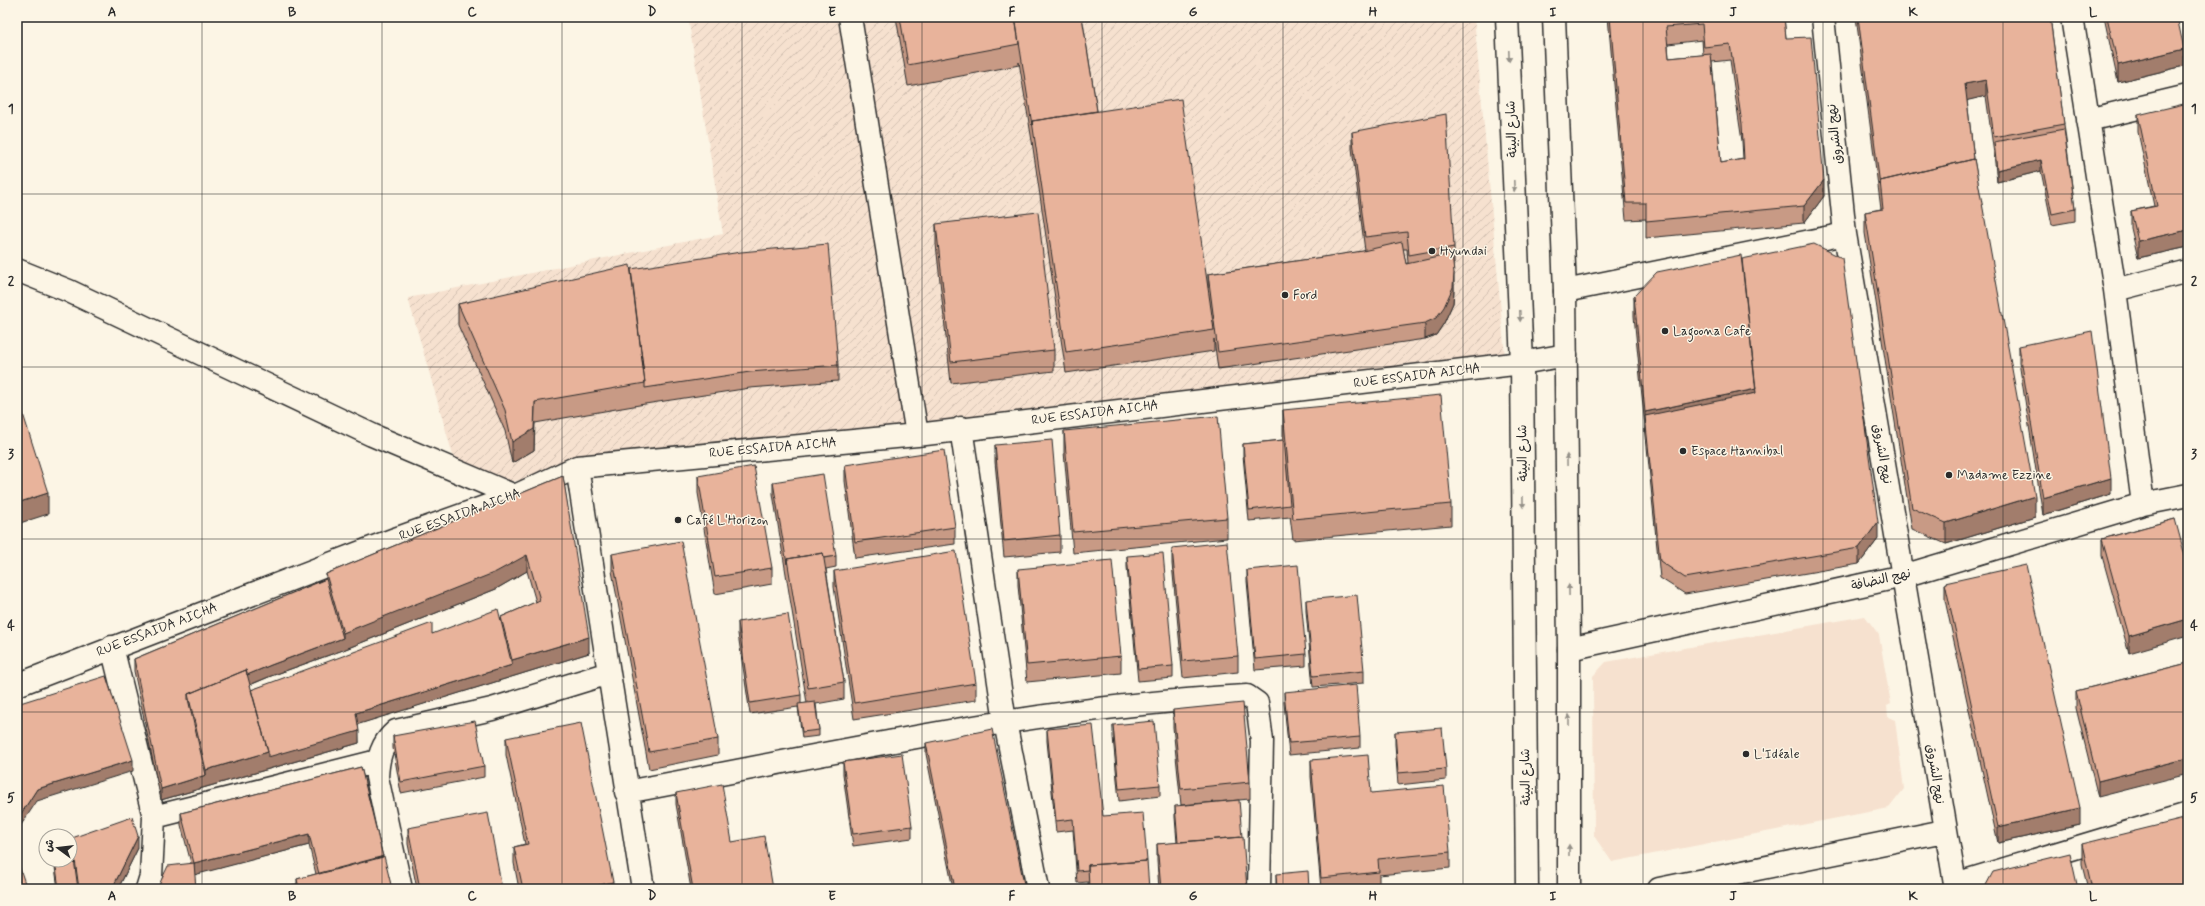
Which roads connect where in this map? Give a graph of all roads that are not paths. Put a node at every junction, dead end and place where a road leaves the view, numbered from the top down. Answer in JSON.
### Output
{"nodes":[{"id":1,"x":850,"y":17,"type":"edge"},
{"id":2,"x":1507,"y":17,"type":"edge"},
{"id":3,"x":1554,"y":17,"type":"edge"},
{"id":4,"x":1823,"y":17,"type":"edge"},
{"id":5,"x":2072,"y":17,"type":"edge"},
{"id":6,"x":2188,"y":96,"type":"edge"},
{"id":7,"x":2088,"y":120,"type":"junction"},
{"id":8,"x":1844,"y":234,"type":"junction"},
{"id":9,"x":17,"y":270,"type":"edge"},
{"id":10,"x":2188,"y":271,"type":"edge"},
{"id":11,"x":2115,"y":290,"type":"junction"},
{"id":12,"x":1565,"y":291,"type":"junction"},
{"id":13,"x":1566,"y":355,"type":"junction"},
{"id":14,"x":1522,"y":363,"type":"junction"},
{"id":15,"x":960,"y":428,"type":"junction"},
{"id":16,"x":917,"y":434,"type":"junction"},
{"id":17,"x":577,"y":467,"type":"junction"},
{"id":18,"x":2188,"y":495,"type":"edge"},
{"id":19,"x":515,"y":496,"type":"junction"},
{"id":20,"x":2143,"y":504,"type":"junction"},
{"id":21,"x":1903,"y":576,"type":"junction"},
{"id":22,"x":112,"y":647,"type":"junction"},
{"id":23,"x":1569,"y":649,"type":"junction"},
{"id":24,"x":609,"y":673,"type":"junction"},
{"id":25,"x":17,"y":685,"type":"edge"},
{"id":26,"x":1005,"y":722,"type":"junction"},
{"id":27,"x":378,"y":761,"type":"junction"},
{"id":28,"x":626,"y":792,"type":"junction"},
{"id":29,"x":2188,"y":814,"type":"edge"},
{"id":30,"x":154,"y":817,"type":"junction"},
{"id":31,"x":1944,"y":831,"type":"junction"},
{"id":32,"x":1955,"y":886,"type":"edge"},
{"id":33,"x":147,"y":889,"type":"edge"},
{"id":34,"x":401,"y":889,"type":"edge"},
{"id":35,"x":643,"y":889,"type":"edge"},
{"id":36,"x":1038,"y":889,"type":"edge"},
{"id":37,"x":1259,"y":889,"type":"edge"},
{"id":38,"x":1527,"y":889,"type":"edge"},
{"id":39,"x":1569,"y":889,"type":"edge"},
{"id":40,"x":1659,"y":889,"type":"edge"}],
"edges":[{"from":1,"to":16,"type":"street"},
{"from":2,"to":14,"type":"street","name":"شارع البيئة","one_way":true},
{"from":3,"to":12,"type":"street"},
{"from":4,"to":8,"type":"street","name":"نهج الشروق"},
{"from":5,"to":7,"type":"street"},
{"from":6,"to":7,"type":"street"},
{"from":7,"to":11,"type":"street"},
{"from":8,"to":12,"type":"street"},
{"from":8,"to":21,"type":"street","name":"نهج الشروق"},
{"from":9,"to":19,"type":"street"},
{"from":10,"to":11,"type":"street"},
{"from":11,"to":20,"type":"street"},
{"from":12,"to":13,"type":"street"},
{"from":13,"to":14,"type":"street","name":"RUE ESSAIDA AICHA"},
{"from":23,"to":13,"type":"street","one_way":true},
{"from":14,"to":15,"type":"street","name":"RUE ESSAIDA AICHA"},
{"from":14,"to":38,"type":"street","name":"شارع البيئة","one_way":true},
{"from":15,"to":16,"type":"street","name":"RUE ESSAIDA AICHA"},
{"from":15,"to":26,"type":"street"},
{"from":16,"to":17,"type":"street","name":"RUE ESSAIDA AICHA"},
{"from":17,"to":19,"type":"street","name":"RUE ESSAIDA AICHA"},
{"from":17,"to":24,"type":"street"},
{"from":18,"to":20,"type":"street","name":"نهج النضافة"},
{"from":19,"to":22,"type":"street","name":"RUE ESSAIDA AICHA"},
{"from":20,"to":21,"type":"street","name":"نهج النضافة"},
{"from":21,"to":23,"type":"street","name":"نهج النضافة"},
{"from":21,"to":31,"type":"street","name":"نهج الشروق"},
{"from":22,"to":25,"type":"street","name":"RUE ESSAIDA AICHA"},
{"from":22,"to":30,"type":"street"},
{"from":39,"to":23,"type":"street","one_way":true},
{"from":24,"to":27,"type":"street"},
{"from":24,"to":28,"type":"street"},
{"from":26,"to":28,"type":"street"},
{"from":26,"to":36,"type":"street"},
{"from":26,"to":37,"type":"street"},
{"from":27,"to":30,"type":"street"},
{"from":27,"to":34,"type":"street"},
{"from":28,"to":35,"type":"street"},
{"from":29,"to":32,"type":"street"},
{"from":30,"to":33,"type":"street"},
{"from":31,"to":32,"type":"street","name":"نهج الشروق"},
{"from":31,"to":40,"type":"street"}]}
